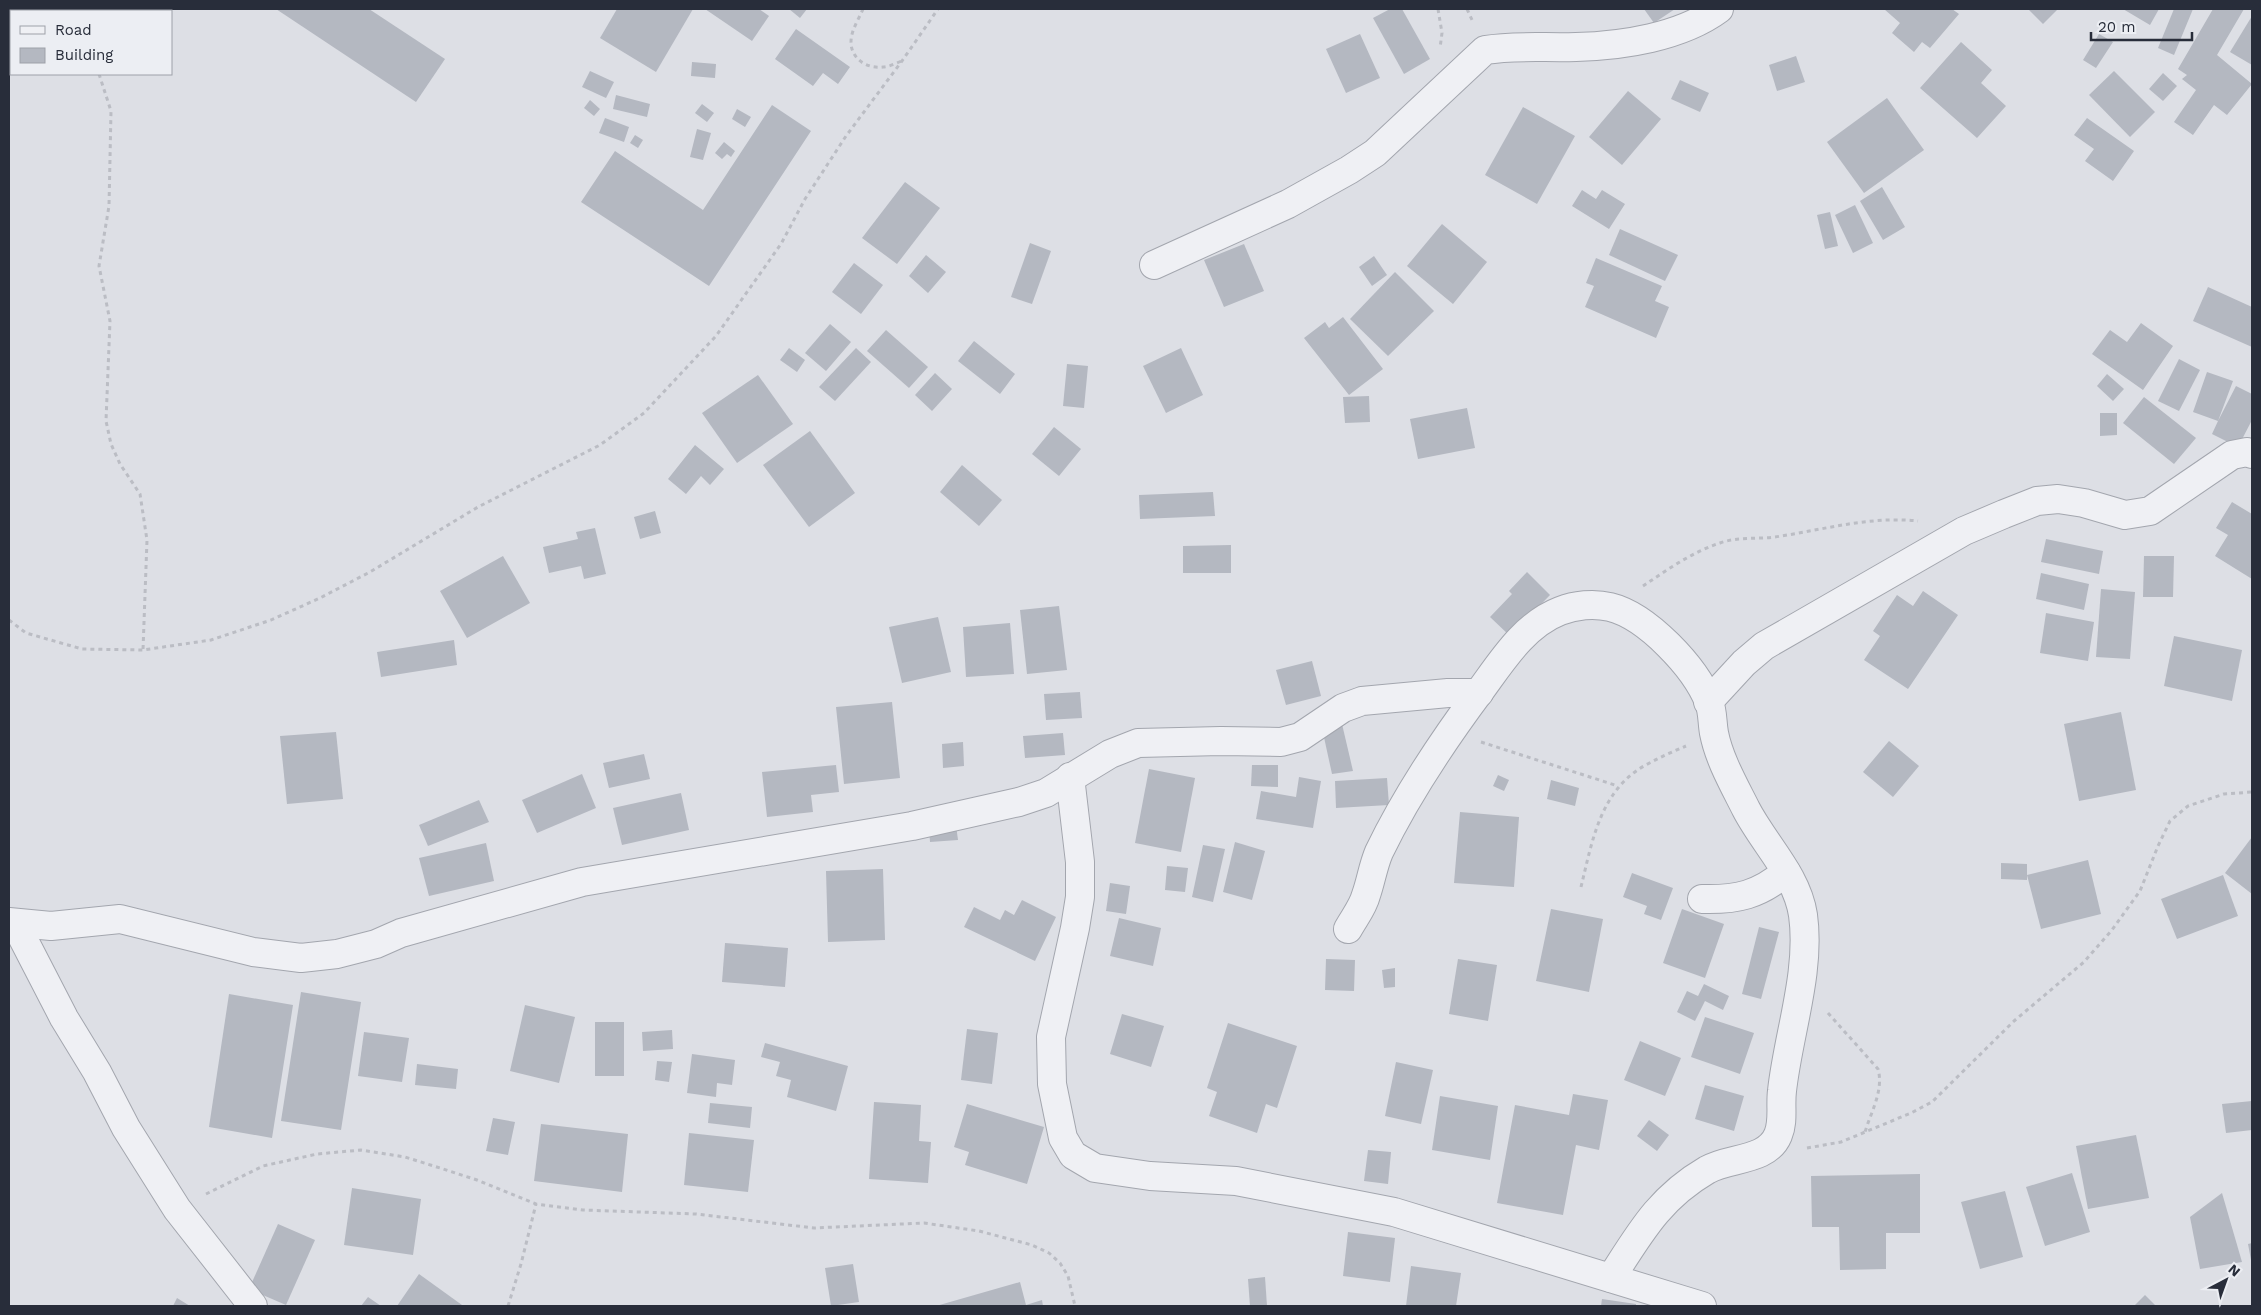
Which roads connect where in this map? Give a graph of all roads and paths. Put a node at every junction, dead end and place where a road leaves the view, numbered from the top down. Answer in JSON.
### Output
{"nodes":[{"id":1,"x":863,"y":9,"type":"edge"},
{"id":2,"x":938,"y":9,"type":"edge"},
{"id":3,"x":1719,"y":9,"type":"edge"},
{"id":4,"x":902,"y":61,"type":"junction"},
{"id":5,"x":99,"y":75,"type":"edge"},
{"id":6,"x":1154,"y":265,"type":"dead end"},
{"id":7,"x":2252,"y":454,"type":"edge"},
{"id":8,"x":1964,"y":531,"type":"junction"},
{"id":9,"x":1611,"y":607,"type":"junction"},
{"id":10,"x":9,"y":620,"type":"edge"},
{"id":11,"x":143,"y":650,"type":"junction"},
{"id":12,"x":1479,"y":693,"type":"junction"},
{"id":13,"x":1708,"y":702,"type":"junction"},
{"id":14,"x":1450,"y":730,"type":"junction"},
{"id":15,"x":1714,"y":733,"type":"junction"},
{"id":16,"x":1070,"y":777,"type":"junction"},
{"id":17,"x":1618,"y":786,"type":"junction"},
{"id":18,"x":2252,"y":792,"type":"edge"},
{"id":19,"x":1786,"y":872,"type":"junction"},
{"id":20,"x":1581,"y":887,"type":"dead end"},
{"id":21,"x":1702,"y":899,"type":"dead end"},
{"id":22,"x":12,"y":922,"type":"edge"},
{"id":23,"x":1348,"y":929,"type":"dead end"},
{"id":24,"x":1800,"y":984,"type":"junction"},
{"id":25,"x":1864,"y":1132,"type":"junction"},
{"id":26,"x":1771,"y":1147,"type":"junction"},
{"id":27,"x":536,"y":1204,"type":"junction"},
{"id":28,"x":177,"y":1209,"type":"junction"},
{"id":29,"x":1611,"y":1278,"type":"junction"},
{"id":30,"x":252,"y":1306,"type":"edge"},
{"id":31,"x":508,"y":1306,"type":"edge"},
{"id":32,"x":1075,"y":1306,"type":"edge"},
{"id":33,"x":1702,"y":1306,"type":"edge"}],
"edges":[{"from":1,"to":4,"type":"path"},
{"from":2,"to":4,"type":"path"},
{"from":3,"to":6,"type":"street"},
{"from":4,"to":11,"type":"path"},
{"from":5,"to":11,"type":"path"},
{"from":7,"to":8,"type":"street"},
{"from":8,"to":9,"type":"path"},
{"from":8,"to":13,"type":"street"},
{"from":9,"to":12,"type":"street"},
{"from":9,"to":13,"type":"street"},
{"from":10,"to":11,"type":"path"},
{"from":12,"to":14,"type":"street"},
{"from":12,"to":16,"type":"street"},
{"from":13,"to":15,"type":"street"},
{"from":14,"to":17,"type":"path"},
{"from":14,"to":23,"type":"street"},
{"from":15,"to":17,"type":"path"},
{"from":15,"to":19,"type":"street"},
{"from":16,"to":22,"type":"street"},
{"from":16,"to":29,"type":"street"},
{"from":17,"to":20,"type":"path"},
{"from":18,"to":25,"type":"path"},
{"from":19,"to":21,"type":"street"},
{"from":19,"to":24,"type":"street"},
{"from":22,"to":28,"type":"street"},
{"from":24,"to":25,"type":"path"},
{"from":24,"to":26,"type":"street"},
{"from":25,"to":26,"type":"path"},
{"from":26,"to":29,"type":"street"},
{"from":27,"to":28,"type":"path"},
{"from":27,"to":31,"type":"path"},
{"from":27,"to":32,"type":"path"},
{"from":28,"to":30,"type":"street"},
{"from":29,"to":33,"type":"street"}]}
